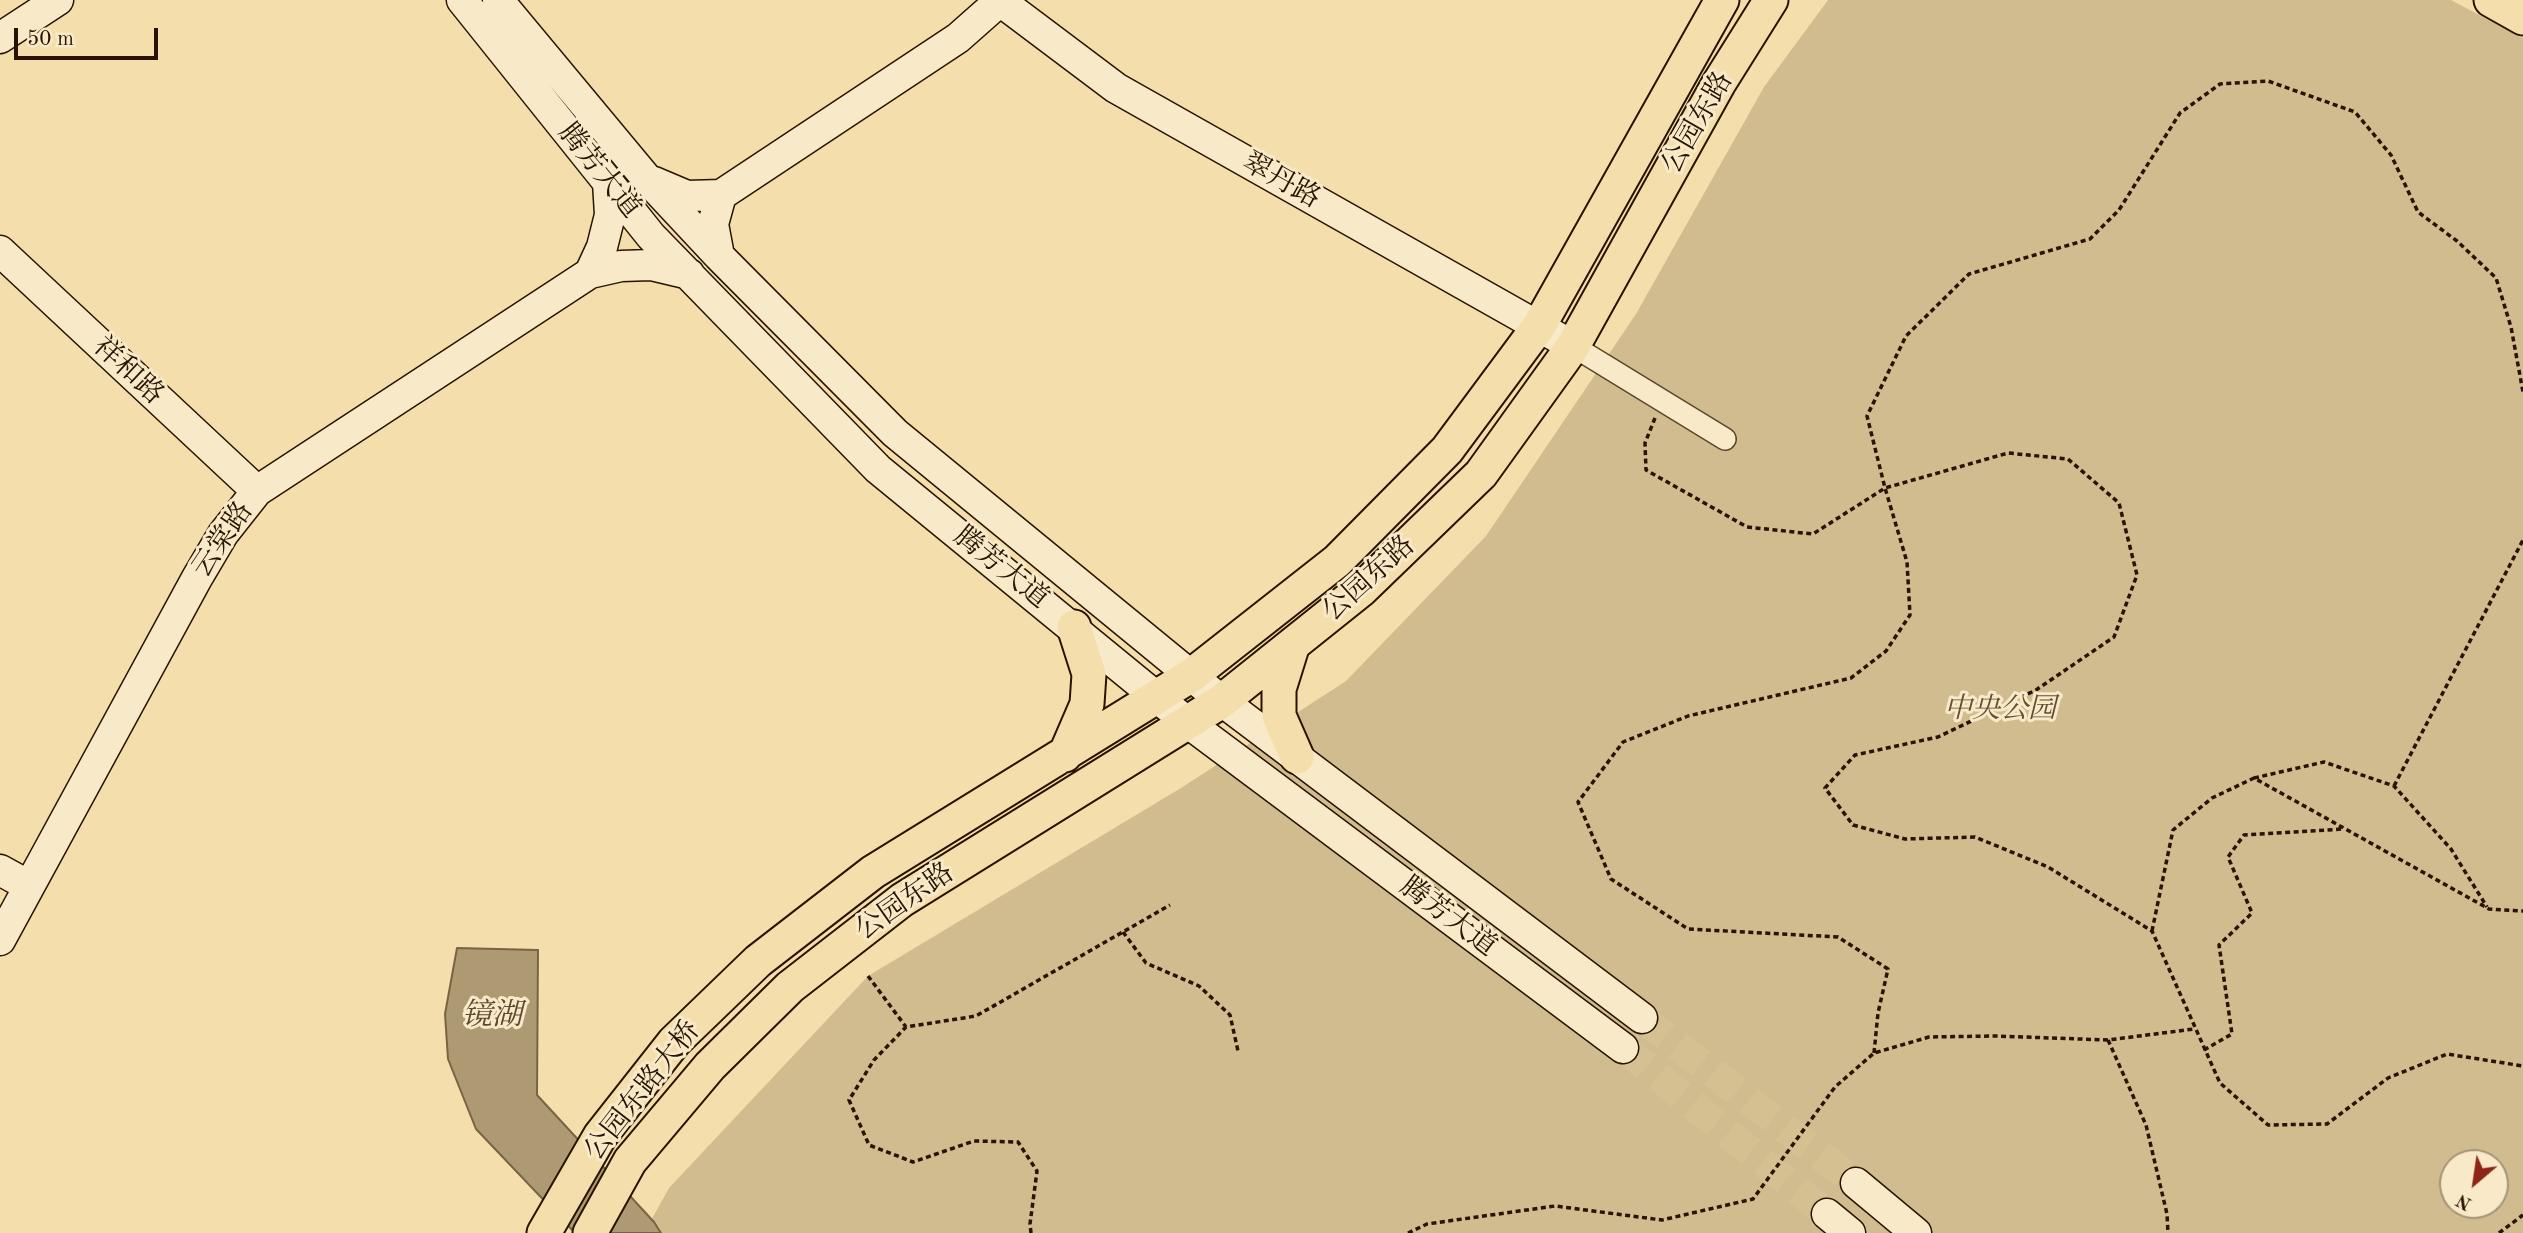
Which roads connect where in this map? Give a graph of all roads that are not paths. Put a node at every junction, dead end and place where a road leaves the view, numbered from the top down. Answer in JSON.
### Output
{"nodes":[{"id":1,"x":22,"y":0,"type":"edge"},
{"id":2,"x":58,"y":0,"type":"edge"},
{"id":3,"x":462,"y":0,"type":"edge"},
{"id":4,"x":498,"y":0,"type":"edge"},
{"id":5,"x":1000,"y":0,"type":"edge"},
{"id":6,"x":1771,"y":0,"type":"edge"},
{"id":7,"x":2491,"y":0,"type":"edge"},
{"id":8,"x":1715,"y":2,"type":"edge"},
{"id":9,"x":0,"y":15,"type":"edge"},
{"id":10,"x":2523,"y":18,"type":"edge"},
{"id":11,"x":0,"y":38,"type":"edge"},
{"id":12,"x":647,"y":179,"type":"junction"},
{"id":13,"x":608,"y":182,"type":"junction"},
{"id":14,"x":721,"y":195,"type":"junction"},
{"id":15,"x":0,"y":251,"type":"edge"},
{"id":16,"x":719,"y":256,"type":"junction"},
{"id":17,"x":590,"y":273,"type":"junction"},
{"id":18,"x":689,"y":274,"type":"junction"},
{"id":19,"x":1539,"y":326,"type":"junction"},
{"id":20,"x":1573,"y":346,"type":"junction"},
{"id":21,"x":1726,"y":439,"type":"dead end"},
{"id":22,"x":257,"y":491,"type":"junction"},
{"id":23,"x":1074,"y":627,"type":"junction"},
{"id":24,"x":1293,"y":644,"type":"junction"},
{"id":25,"x":1192,"y":676,"type":"junction"},
{"id":26,"x":1159,"y":698,"type":"junction"},
{"id":27,"x":1222,"y":701,"type":"junction"},
{"id":28,"x":1188,"y":722,"type":"junction"},
{"id":29,"x":1065,"y":755,"type":"junction"},
{"id":30,"x":1297,"y":757,"type":"junction"},
{"id":31,"x":0,"y":870,"type":"edge"},
{"id":32,"x":29,"y":886,"type":"junction"},
{"id":33,"x":0,"y":940,"type":"edge"},
{"id":34,"x":758,"y":961,"type":"joint"},
{"id":35,"x":790,"y":987,"type":"joint"},
{"id":36,"x":1642,"y":1018,"type":"tunnel mouth"},
{"id":37,"x":1623,"y":1048,"type":"tunnel mouth"},
{"id":38,"x":1856,"y":1183,"type":"tunnel mouth"},
{"id":39,"x":1827,"y":1214,"type":"tunnel mouth"},
{"id":40,"x":544,"y":1233,"type":"edge"},
{"id":41,"x":590,"y":1233,"type":"edge"},
{"id":42,"x":1850,"y":1233,"type":"edge"},
{"id":43,"x":1916,"y":1233,"type":"edge"}],
"edges":[{"from":1,"to":9,"type":"main road"},
{"from":2,"to":11,"type":"main road"},
{"from":3,"to":13,"type":"main road","name":"腾芳大道"},
{"from":4,"to":12,"type":"main road","name":"腾芳大道"},
{"from":5,"to":14,"type":"main road"},
{"from":5,"to":19,"type":"main road","name":"翠丹路"},
{"from":6,"to":20,"type":"main road","name":"公园东路"},
{"from":7,"to":10,"type":"main road"},
{"from":8,"to":19,"type":"main road","name":"公园东路"},
{"from":12,"to":14,"type":"main road"},
{"from":12,"to":16,"type":"main road","name":"腾芳大道"},
{"from":13,"to":17,"type":"main road"},
{"from":13,"to":18,"type":"main road","name":"腾芳大道"},
{"from":14,"to":16,"type":"main road"},
{"from":15,"to":22,"type":"main road","name":"祥和路"},
{"from":16,"to":25,"type":"main road","name":"腾芳大道"},
{"from":17,"to":18,"type":"main road"},
{"from":17,"to":22,"type":"main road","name":"云棠路"},
{"from":18,"to":23,"type":"main road","name":"腾芳大道"},
{"from":19,"to":20,"type":"main road","name":"翠丹路"},
{"from":19,"to":25,"type":"main road","name":"公园东路"},
{"from":20,"to":21,"type":"street"},
{"from":20,"to":24,"type":"main road","name":"公园东路"},
{"from":22,"to":32,"type":"main road","name":"云棠路"},
{"from":23,"to":26,"type":"main road","name":"腾芳大道"},
{"from":23,"to":29,"type":"main road"},
{"from":24,"to":27,"type":"main road","name":"公园东路"},
{"from":24,"to":30,"type":"main road"},
{"from":25,"to":26,"type":"main road","name":"公园东路"},
{"from":25,"to":27,"type":"main road","name":"腾芳大道"},
{"from":26,"to":28,"type":"main road","name":"腾芳大道"},
{"from":26,"to":29,"type":"main road","name":"公园东路"},
{"from":27,"to":28,"type":"main road","name":"公园东路"},
{"from":27,"to":30,"type":"main road","name":"腾芳大道"},
{"from":28,"to":35,"type":"main road","name":"公园东路"},
{"from":28,"to":37,"type":"main road","name":"腾芳大道"},
{"from":29,"to":34,"type":"main road","name":"公园东路"},
{"from":30,"to":36,"type":"main road","name":"腾芳大道"},
{"from":31,"to":32,"type":"main road"},
{"from":32,"to":33,"type":"main road","name":"云棠路"},
{"from":34,"to":40,"type":"main road","name":"公园东路大桥"},
{"from":35,"to":41,"type":"main road","name":"公园东路大桥"},
{"from":38,"to":43,"type":"main road"},
{"from":39,"to":42,"type":"main road"}]}
